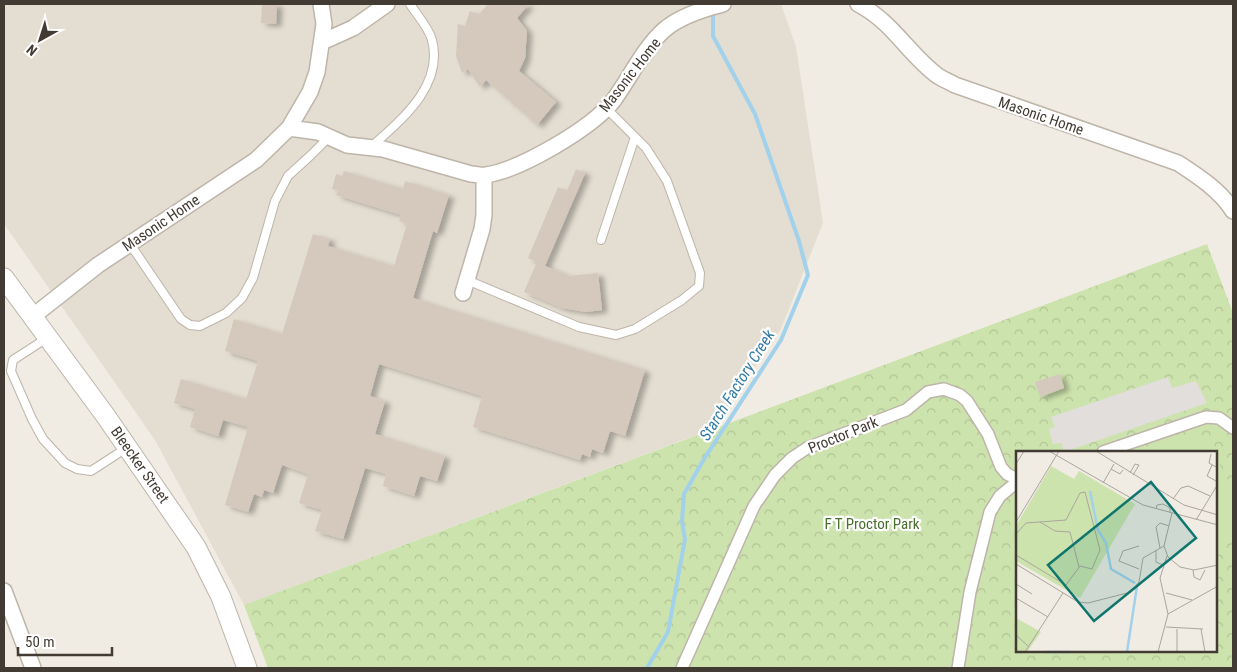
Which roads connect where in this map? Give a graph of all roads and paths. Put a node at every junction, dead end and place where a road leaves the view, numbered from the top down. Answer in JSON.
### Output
{"nodes":[{"id":1,"x":321,"y":4,"type":"edge"},
{"id":2,"x":387,"y":4,"type":"edge"},
{"id":3,"x":410,"y":4,"type":"edge"},
{"id":4,"x":723,"y":4,"type":"edge"},
{"id":5,"x":858,"y":4,"type":"edge"},
{"id":6,"x":322,"y":42,"type":"junction"},
{"id":7,"x":606,"y":108,"type":"junction"},
{"id":8,"x":289,"y":128,"type":"junction"},
{"id":9,"x":328,"y":137,"type":"junction"},
{"id":10,"x":635,"y":137,"type":"junction"},
{"id":11,"x":371,"y":148,"type":"junction"},
{"id":12,"x":484,"y":176,"type":"junction"},
{"id":13,"x":1233,"y":211,"type":"edge"},
{"id":14,"x":601,"y":240,"type":"dead end"},
{"id":15,"x":130,"y":244,"type":"junction"},
{"id":16,"x":4,"y":278,"type":"edge"},
{"id":17,"x":465,"y":287,"type":"joint"},
{"id":18,"x":32,"y":317,"type":"junction"},
{"id":19,"x":48,"y":338,"type":"junction"},
{"id":20,"x":1233,"y":428,"type":"edge"},
{"id":21,"x":128,"y":447,"type":"junction"},
{"id":22,"x":1106,"y":451,"type":"edge"},
{"id":23,"x":1016,"y":479,"type":"edge"},
{"id":24,"x":1016,"y":481,"type":"edge"},
{"id":25,"x":4,"y":591,"type":"edge"},
{"id":26,"x":33,"y":668,"type":"edge"},
{"id":27,"x":247,"y":668,"type":"edge"},
{"id":28,"x":682,"y":668,"type":"edge"},
{"id":29,"x":958,"y":668,"type":"edge"}],
"edges":[{"from":1,"to":6,"type":"street","name":"Masonic Home"},
{"from":2,"to":6,"type":"street"},
{"from":3,"to":11,"type":"lane"},
{"from":4,"to":7,"type":"street","name":"Masonic Home"},
{"from":5,"to":13,"type":"street","name":"Masonic Home"},
{"from":6,"to":8,"type":"street","name":"Masonic Home"},
{"from":7,"to":10,"type":"lane"},
{"from":7,"to":12,"type":"street","name":"Masonic Home"},
{"from":8,"to":9,"type":"street","name":"Masonic Home"},
{"from":8,"to":15,"type":"street","name":"Masonic Home"},
{"from":9,"to":11,"type":"street","name":"Masonic Home"},
{"from":9,"to":15,"type":"lane"},
{"from":10,"to":14,"type":"lane"},
{"from":10,"to":17,"type":"lane"},
{"from":11,"to":12,"type":"street","name":"Masonic Home"},
{"from":12,"to":17,"type":"street"},
{"from":15,"to":18,"type":"street","name":"Masonic Home"},
{"from":16,"to":18,"type":"street","name":"Bleecker Street"},
{"from":18,"to":19,"type":"street","name":"Bleecker Street"},
{"from":19,"to":21,"type":"street","name":"Bleecker Street"},
{"from":19,"to":21,"type":"lane"},
{"from":20,"to":22,"type":"street"},
{"from":21,"to":27,"type":"street","name":"Bleecker Street"},
{"from":23,"to":28,"type":"street","name":"Proctor Park"},
{"from":24,"to":29,"type":"street","name":"Proctor Park"},
{"from":25,"to":26,"type":"street"}]}
